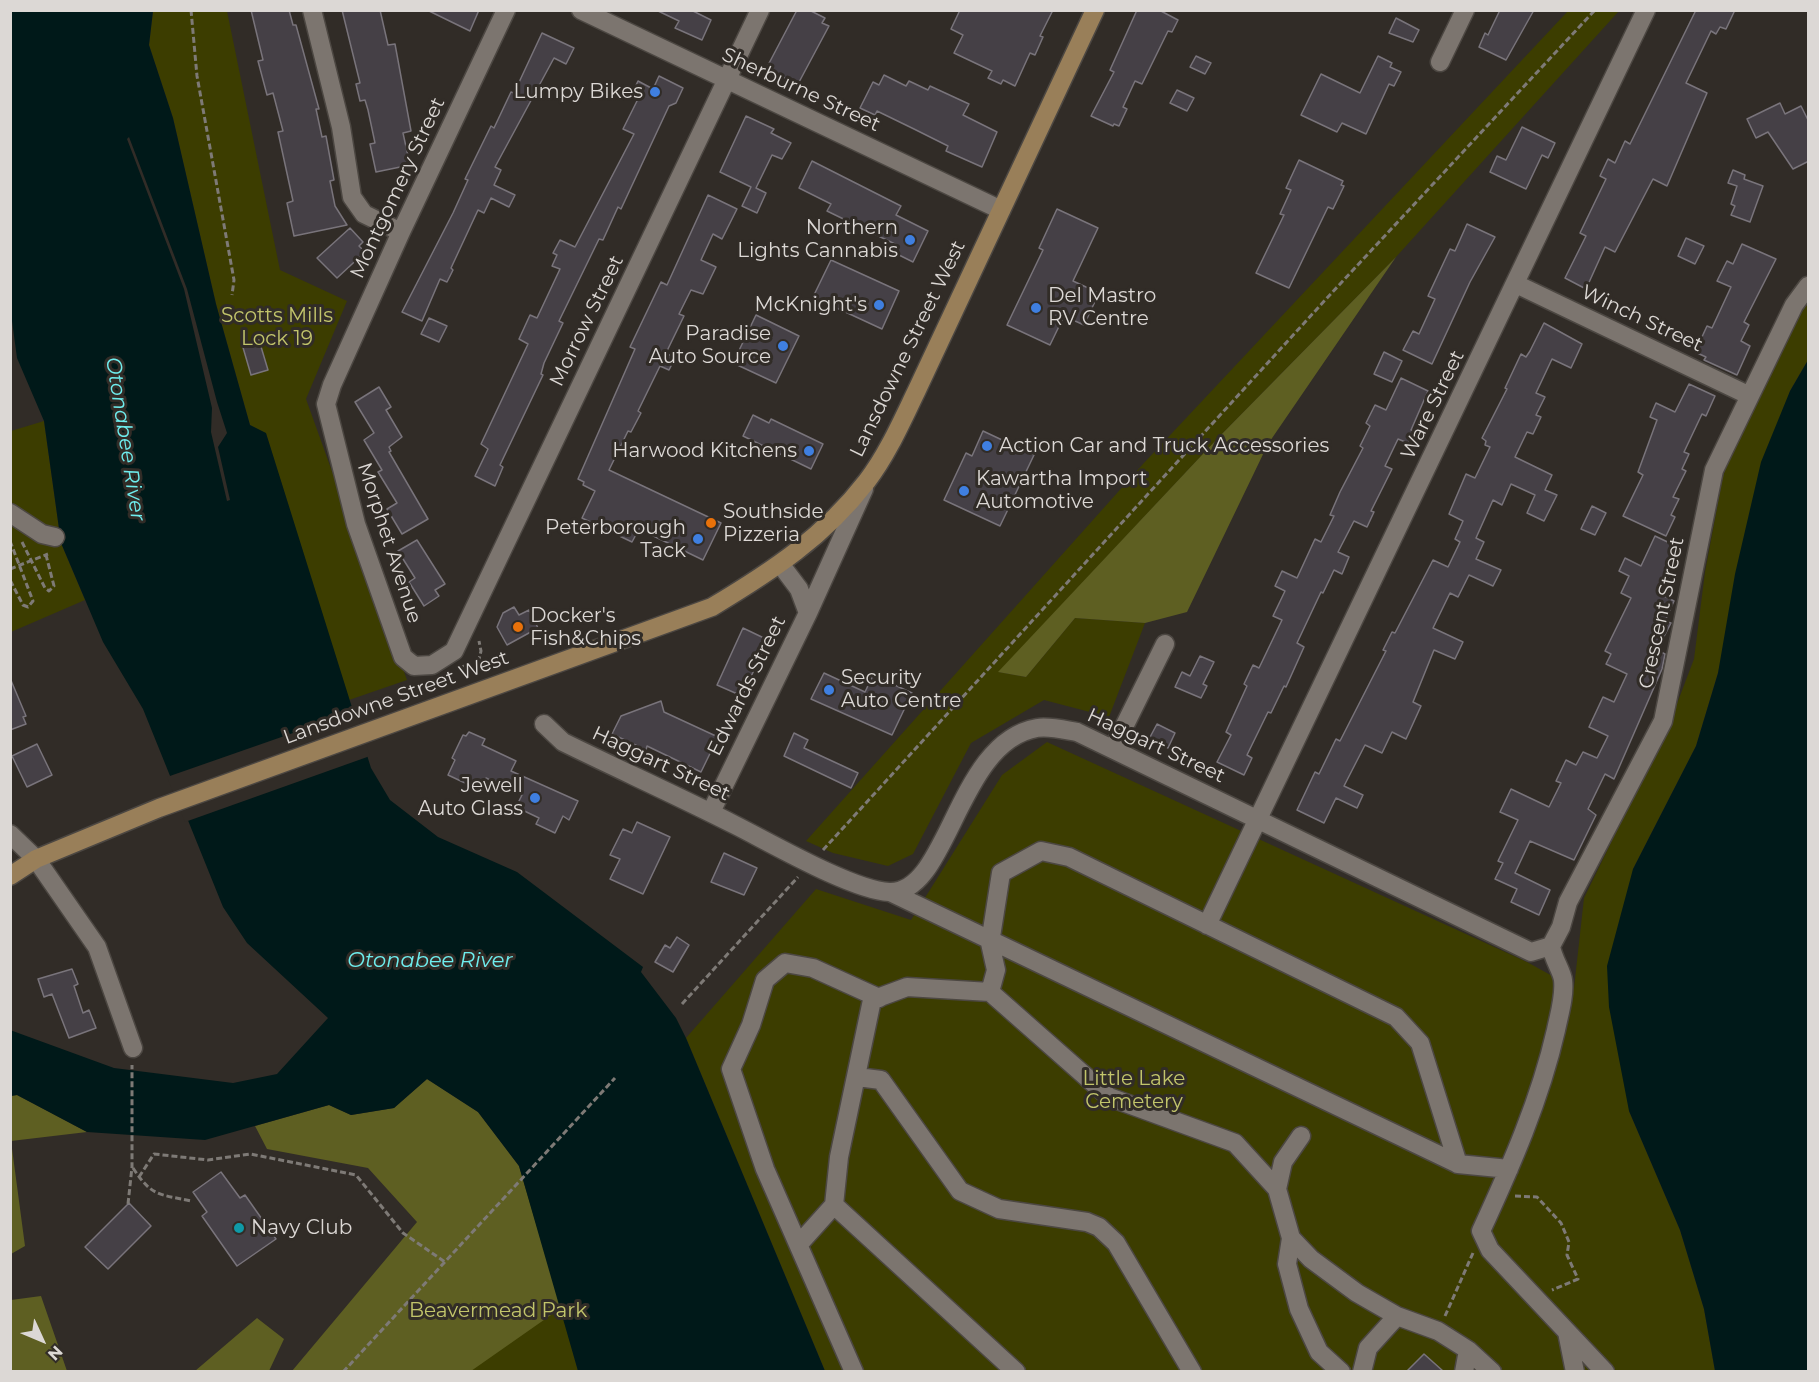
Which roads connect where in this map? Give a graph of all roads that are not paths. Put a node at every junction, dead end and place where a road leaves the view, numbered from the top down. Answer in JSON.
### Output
{"nodes":[{"id":1,"x":312,"y":10,"type":"edge"},
{"id":2,"x":506,"y":10,"type":"edge"},
{"id":3,"x":581,"y":10,"type":"edge"},
{"id":4,"x":760,"y":10,"type":"edge"},
{"id":5,"x":1095,"y":10,"type":"edge"},
{"id":6,"x":1465,"y":10,"type":"edge"},
{"id":7,"x":1646,"y":10,"type":"edge"},
{"id":8,"x":1440,"y":62,"type":"dead end"},
{"id":9,"x":727,"y":80,"type":"junction"},
{"id":10,"x":1001,"y":210,"type":"junction"},
{"id":11,"x":400,"y":232,"type":"junction"},
{"id":12,"x":1516,"y":284,"type":"junction"},
{"id":13,"x":1809,"y":286,"type":"edge"},
{"id":14,"x":332,"y":385,"type":"joint"},
{"id":15,"x":1748,"y":395,"type":"junction"},
{"id":16,"x":868,"y":480,"type":"junction"},
{"id":17,"x":10,"y":513,"type":"edge"},
{"id":18,"x":55,"y":537,"type":"dead end"},
{"id":19,"x":781,"y":565,"type":"junction"},
{"id":20,"x":808,"y":613,"type":"junction"},
{"id":21,"x":1165,"y":644,"type":"dead end"},
{"id":22,"x":454,"y":651,"type":"joint"},
{"id":23,"x":544,"y":724,"type":"dead end"},
{"id":24,"x":1113,"y":749,"type":"junction"},
{"id":25,"x":711,"y":812,"type":"junction"},
{"id":26,"x":1258,"y":819,"type":"junction"},
{"id":27,"x":10,"y":834,"type":"edge"},
{"id":28,"x":36,"y":859,"type":"junction"},
{"id":29,"x":10,"y":876,"type":"edge"},
{"id":30,"x":890,"y":892,"type":"junction"},
{"id":31,"x":1207,"y":925,"type":"junction"},
{"id":32,"x":990,"y":941,"type":"junction"},
{"id":33,"x":1551,"y":946,"type":"junction"},
{"id":34,"x":990,"y":992,"type":"junction"},
{"id":35,"x":879,"y":998,"type":"junction"},
{"id":36,"x":133,"y":1054,"type":"road end"},
{"id":37,"x":857,"y":1077,"type":"junction"},
{"id":38,"x":1301,"y":1136,"type":"dead end"},
{"id":39,"x":1458,"y":1164,"type":"junction"},
{"id":40,"x":1509,"y":1169,"type":"junction"},
{"id":41,"x":1277,"y":1189,"type":"junction"},
{"id":42,"x":834,"y":1204,"type":"junction"},
{"id":43,"x":1291,"y":1238,"type":"junction"},
{"id":44,"x":799,"y":1244,"type":"junction"},
{"id":45,"x":1397,"y":1316,"type":"junction"},
{"id":46,"x":1567,"y":1332,"type":"junction"},
{"id":47,"x":1468,"y":1350,"type":"junction"},
{"id":48,"x":854,"y":1371,"type":"edge"},
{"id":49,"x":1016,"y":1371,"type":"edge"},
{"id":50,"x":1192,"y":1371,"type":"edge"},
{"id":51,"x":1341,"y":1371,"type":"edge"},
{"id":52,"x":1362,"y":1371,"type":"edge"},
{"id":53,"x":1464,"y":1371,"type":"edge"},
{"id":54,"x":1492,"y":1371,"type":"edge"},
{"id":55,"x":1575,"y":1371,"type":"edge"},
{"id":56,"x":1605,"y":1371,"type":"edge"}],
"edges":[{"from":1,"to":11,"type":"street"},
{"from":2,"to":11,"type":"street","name":"Montgomery Street"},
{"from":3,"to":9,"type":"street","name":"Sherburne Street"},
{"from":4,"to":9,"type":"street","name":"Morrow Street"},
{"from":5,"to":10,"type":"main road","name":"Lansdowne Street West"},
{"from":6,"to":8,"type":"street"},
{"from":7,"to":12,"type":"street","name":"Ware Street"},
{"from":9,"to":10,"type":"street","name":"Sherburne Street"},
{"from":9,"to":22,"type":"street","name":"Morrow Street"},
{"from":10,"to":16,"type":"main road","name":"Lansdowne Street West"},
{"from":11,"to":14,"type":"street","name":"Montgomery Street"},
{"from":12,"to":15,"type":"street","name":"Winch Street"},
{"from":12,"to":26,"type":"street","name":"Ware Street"},
{"from":13,"to":15,"type":"street","name":"Crescent Street"},
{"from":14,"to":22,"type":"street","name":"Morphet Avenue"},
{"from":15,"to":33,"type":"street","name":"Crescent Street"},
{"from":16,"to":19,"type":"main road","name":"Lansdowne Street West"},
{"from":16,"to":20,"type":"street","name":"Edwards Street"},
{"from":17,"to":18,"type":"street"},
{"from":19,"to":20,"type":"street","name":"Edwards Street"},
{"from":19,"to":28,"type":"main road","name":"Lansdowne Street West"},
{"from":20,"to":25,"type":"street","name":"Edwards Street"},
{"from":21,"to":24,"type":"street"},
{"from":23,"to":25,"type":"street","name":"Haggart Street"},
{"from":24,"to":26,"type":"street","name":"Haggart Street"},
{"from":24,"to":30,"type":"street","name":"Haggart Street"},
{"from":25,"to":30,"type":"street","name":"Haggart Street"},
{"from":26,"to":31,"type":"street","name":"Ware Street"},
{"from":26,"to":33,"type":"street","name":"Haggart Street"},
{"from":27,"to":28,"type":"street"},
{"from":28,"to":29,"type":"main road","name":"Lansdowne Street West"},
{"from":28,"to":36,"type":"street"},
{"from":30,"to":32,"type":"street"},
{"from":31,"to":32,"type":"street"},
{"from":31,"to":39,"type":"street"},
{"from":32,"to":34,"type":"street"},
{"from":32,"to":39,"type":"street"},
{"from":33,"to":40,"type":"street"},
{"from":34,"to":35,"type":"street"},
{"from":34,"to":41,"type":"street"},
{"from":35,"to":37,"type":"street"},
{"from":35,"to":44,"type":"street"},
{"from":37,"to":42,"type":"street"},
{"from":37,"to":50,"type":"street"},
{"from":38,"to":41,"type":"street"},
{"from":39,"to":40,"type":"street"},
{"from":40,"to":46,"type":"street"},
{"from":41,"to":43,"type":"street"},
{"from":42,"to":44,"type":"street"},
{"from":42,"to":49,"type":"street"},
{"from":43,"to":45,"type":"street"},
{"from":43,"to":51,"type":"street"},
{"from":44,"to":48,"type":"street"},
{"from":45,"to":47,"type":"street"},
{"from":45,"to":52,"type":"street"},
{"from":46,"to":55,"type":"street"},
{"from":46,"to":56,"type":"street"},
{"from":47,"to":53,"type":"street"},
{"from":47,"to":54,"type":"street"}]}
